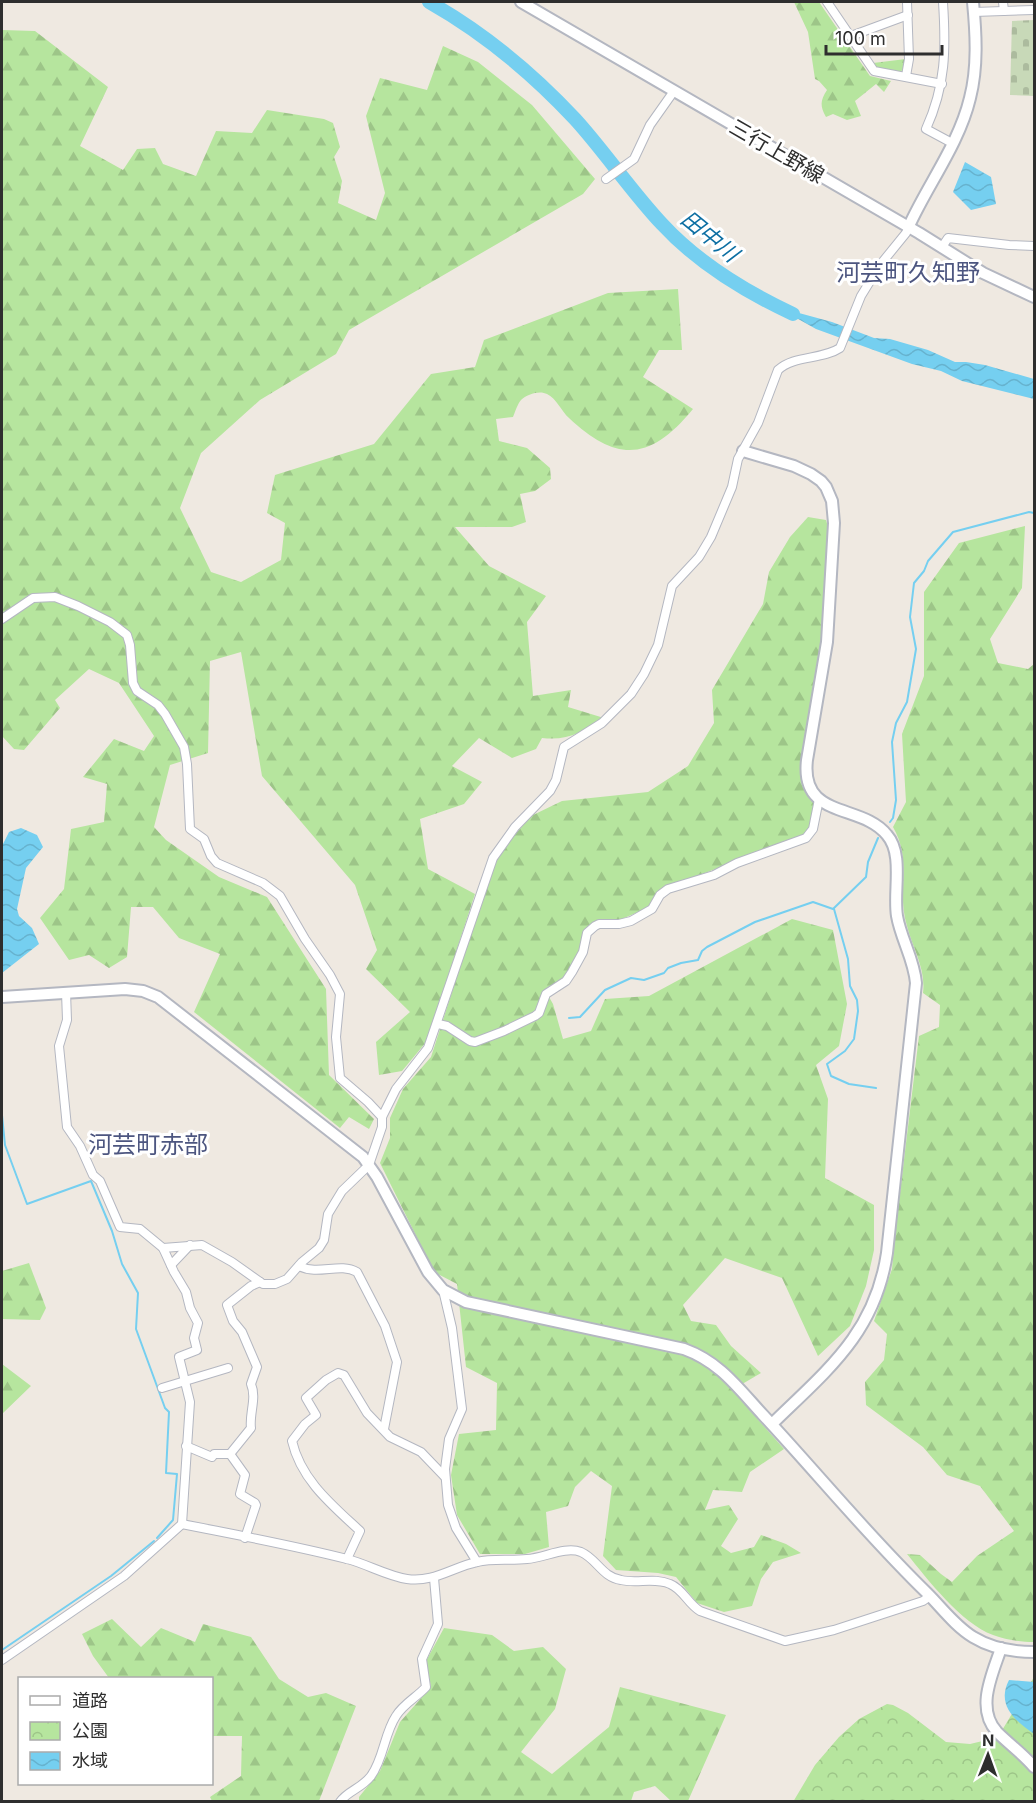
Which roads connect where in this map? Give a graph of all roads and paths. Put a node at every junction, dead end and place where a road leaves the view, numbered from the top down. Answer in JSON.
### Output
{"nodes":[{"id":1,"x":521,"y":2,"type":"edge"},
{"id":2,"x":827,"y":2,"type":"edge"},
{"id":3,"x":907,"y":2,"type":"edge"},
{"id":4,"x":943,"y":2,"type":"edge"},
{"id":5,"x":1003,"y":2,"type":"edge"},
{"id":6,"x":974,"y":7,"type":"edge"},
{"id":7,"x":1035,"y":9,"type":"edge"},
{"id":8,"x":1004,"y":11,"type":"junction"},
{"id":9,"x":908,"y":15,"type":"junction"},
{"id":10,"x":851,"y":36,"type":"junction"},
{"id":11,"x":906,"y":76,"type":"junction"},
{"id":12,"x":942,"y":84,"type":"junction"},
{"id":13,"x":674,"y":91,"type":"junction"},
{"id":14,"x":952,"y":143,"type":"junction"},
{"id":15,"x":606,"y":179,"type":"dead end"},
{"id":16,"x":909,"y":226,"type":"junction"},
{"id":17,"x":1035,"y":246,"type":"edge"},
{"id":18,"x":942,"y":247,"type":"junction"},
{"id":19,"x":1035,"y":297,"type":"edge"},
{"id":20,"x":743,"y":451,"type":"junction"},
{"id":21,"x":2,"y":619,"type":"edge"},
{"id":22,"x":819,"y":799,"type":"junction"},
{"id":23,"x":66,"y":992,"type":"junction"},
{"id":24,"x":2,"y":998,"type":"edge"},
{"id":25,"x":438,"y":1024,"type":"junction"},
{"id":26,"x":382,"y":1117,"type":"junction"},
{"id":27,"x":369,"y":1165,"type":"junction"},
{"id":28,"x":190,"y":1245,"type":"junction"},
{"id":29,"x":163,"y":1248,"type":"junction"},
{"id":30,"x":171,"y":1264,"type":"junction"},
{"id":31,"x":298,"y":1266,"type":"junction"},
{"id":32,"x":260,"y":1282,"type":"junction"},
{"id":33,"x":443,"y":1290,"type":"junction"},
{"id":34,"x":228,"y":1368,"type":"dead end"},
{"id":35,"x":186,"y":1383,"type":"junction"},
{"id":36,"x":162,"y":1388,"type":"dead end"},
{"id":37,"x":772,"y":1424,"type":"junction"},
{"id":38,"x":384,"y":1429,"type":"junction"},
{"id":39,"x":186,"y":1446,"type":"junction"},
{"id":40,"x":230,"y":1454,"type":"junction"},
{"id":41,"x":445,"y":1477,"type":"junction"},
{"id":42,"x":182,"y":1524,"type":"junction"},
{"id":43,"x":245,"y":1538,"type":"junction"},
{"id":44,"x":347,"y":1559,"type":"junction"},
{"id":45,"x":477,"y":1562,"type":"junction"},
{"id":46,"x":434,"y":1578,"type":"junction"},
{"id":47,"x":930,"y":1596,"type":"junction"},
{"id":48,"x":1001,"y":1648,"type":"junction"},
{"id":49,"x":1035,"y":1652,"type":"edge"},
{"id":50,"x":2,"y":1660,"type":"edge"},
{"id":51,"x":1035,"y":1767,"type":"edge"},
{"id":52,"x":340,"y":1802,"type":"edge"}],
"edges":[{"from":1,"to":13,"type":"street","name":"三行上野線"},
{"from":2,"to":10,"type":"street"},
{"from":3,"to":9,"type":"street"},
{"from":4,"to":12,"type":"street"},
{"from":5,"to":8,"type":"street"},
{"from":6,"to":8,"type":"street"},
{"from":6,"to":14,"type":"street"},
{"from":7,"to":8,"type":"street"},
{"from":9,"to":10,"type":"street"},
{"from":9,"to":11,"type":"street"},
{"from":10,"to":11,"type":"street"},
{"from":11,"to":12,"type":"street"},
{"from":12,"to":14,"type":"street"},
{"from":13,"to":15,"type":"street"},
{"from":13,"to":16,"type":"street","name":"三行上野線"},
{"from":14,"to":16,"type":"street"},
{"from":16,"to":18,"type":"street","name":"三行上野線"},
{"from":16,"to":20,"type":"street"},
{"from":17,"to":18,"type":"street"},
{"from":18,"to":19,"type":"street","name":"三行上野線"},
{"from":20,"to":22,"type":"street"},
{"from":20,"to":25,"type":"street"},
{"from":21,"to":26,"type":"street"},
{"from":22,"to":25,"type":"street"},
{"from":22,"to":37,"type":"street"},
{"from":23,"to":24,"type":"street"},
{"from":23,"to":27,"type":"street"},
{"from":23,"to":29,"type":"street"},
{"from":25,"to":26,"type":"street"},
{"from":26,"to":27,"type":"street"},
{"from":27,"to":31,"type":"street"},
{"from":27,"to":33,"type":"street"},
{"from":28,"to":29,"type":"street"},
{"from":28,"to":30,"type":"street"},
{"from":28,"to":32,"type":"street"},
{"from":29,"to":30,"type":"street"},
{"from":30,"to":35,"type":"street"},
{"from":31,"to":32,"type":"street"},
{"from":31,"to":38,"type":"street"},
{"from":32,"to":40,"type":"street"},
{"from":33,"to":37,"type":"street"},
{"from":33,"to":41,"type":"street"},
{"from":34,"to":35,"type":"street"},
{"from":35,"to":36,"type":"street"},
{"from":35,"to":39,"type":"street"},
{"from":37,"to":47,"type":"street"},
{"from":38,"to":41,"type":"street"},
{"from":38,"to":44,"type":"street"},
{"from":39,"to":40,"type":"street"},
{"from":39,"to":42,"type":"street"},
{"from":40,"to":43,"type":"street"},
{"from":41,"to":45,"type":"street"},
{"from":42,"to":43,"type":"street"},
{"from":42,"to":50,"type":"street"},
{"from":43,"to":44,"type":"street"},
{"from":44,"to":46,"type":"street"},
{"from":45,"to":46,"type":"street"},
{"from":45,"to":47,"type":"street"},
{"from":46,"to":52,"type":"street"},
{"from":47,"to":48,"type":"street"},
{"from":48,"to":49,"type":"street"},
{"from":48,"to":51,"type":"street"}]}
